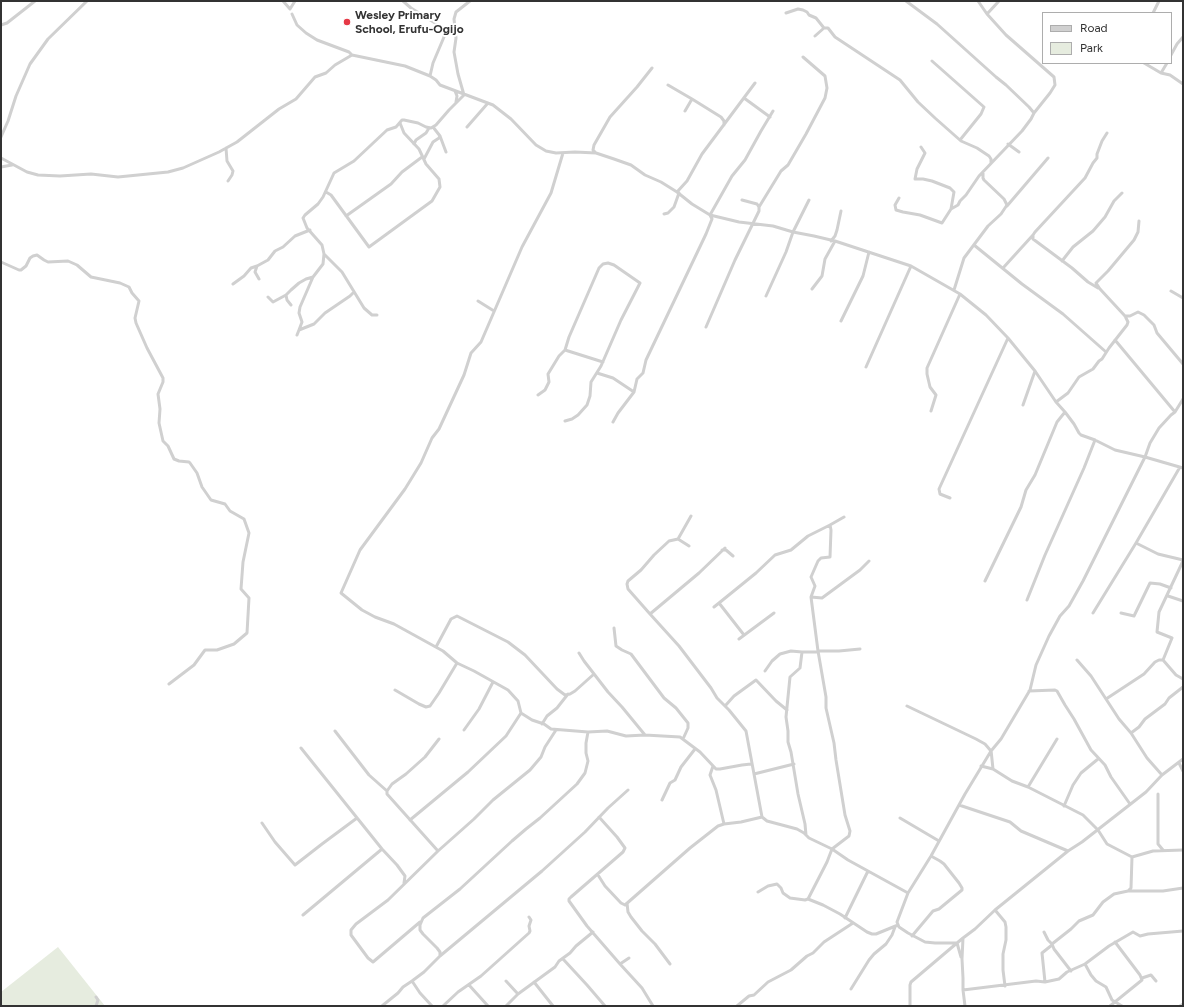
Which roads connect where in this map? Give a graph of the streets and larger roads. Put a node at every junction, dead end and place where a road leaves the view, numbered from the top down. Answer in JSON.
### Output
{"nodes":[{"id":1,"x":35,"y":1,"type":"edge"},
{"id":2,"x":87,"y":1,"type":"edge"},
{"id":3,"x":283,"y":1,"type":"edge"},
{"id":4,"x":295,"y":1,"type":"edge"},
{"id":5,"x":403,"y":1,"type":"edge"},
{"id":6,"x":470,"y":1,"type":"edge"},
{"id":7,"x":906,"y":1,"type":"edge"},
{"id":8,"x":978,"y":1,"type":"edge"},
{"id":9,"x":998,"y":1,"type":"edge"},
{"id":10,"x":1159,"y":1,"type":"edge"},
{"id":11,"x":1154,"y":12,"type":"edge"},
{"id":12,"x":786,"y":13,"type":"dead end"},
{"id":13,"x":292,"y":14,"type":"dead end"},
{"id":14,"x":987,"y":14,"type":"junction"},
{"id":15,"x":1,"y":25,"type":"edge"},
{"id":16,"x":824,"y":28,"type":"junction"},
{"id":17,"x":815,"y":36,"type":"dead end"},
{"id":18,"x":1183,"y":37,"type":"edge"},
{"id":19,"x":1172,"y":53,"type":"edge"},
{"id":20,"x":352,"y":55,"type":"junction"},
{"id":21,"x":803,"y":57,"type":"dead end"},
{"id":22,"x":932,"y":61,"type":"dead end"},
{"id":23,"x":1146,"y":64,"type":"edge"},
{"id":24,"x":1166,"y":64,"type":"edge"},
{"id":25,"x":652,"y":68,"type":"dead end"},
{"id":26,"x":1161,"y":73,"type":"junction"},
{"id":27,"x":430,"y":76,"type":"junction"},
{"id":28,"x":755,"y":83,"type":"dead end"},
{"id":29,"x":1183,"y":84,"type":"edge"},
{"id":30,"x":668,"y":85,"type":"dead end"},
{"id":31,"x":455,"y":91,"type":"junction"},
{"id":32,"x":464,"y":95,"type":"junction"},
{"id":33,"x":744,"y":98,"type":"junction"},
{"id":34,"x":692,"y":99,"type":"junction"},
{"id":35,"x":456,"y":102,"type":"junction"},
{"id":36,"x":488,"y":103,"type":"junction"},
{"id":37,"x":685,"y":111,"type":"dead end"},
{"id":38,"x":773,"y":111,"type":"dead end"},
{"id":39,"x":1034,"y":113,"type":"junction"},
{"id":40,"x":770,"y":116,"type":"junction"},
{"id":41,"x":400,"y":123,"type":"junction"},
{"id":42,"x":724,"y":126,"type":"junction"},
{"id":43,"x":433,"y":127,"type":"junction"},
{"id":44,"x":467,"y":127,"type":"dead end"},
{"id":45,"x":429,"y":128,"type":"junction"},
{"id":46,"x":1106,"y":133,"type":"dead end"},
{"id":47,"x":440,"y":136,"type":"junction"},
{"id":48,"x":1,"y":137,"type":"edge"},
{"id":49,"x":960,"y":140,"type":"junction"},
{"id":50,"x":414,"y":144,"type":"junction"},
{"id":51,"x":1008,"y":144,"type":"junction"},
{"id":52,"x":921,"y":147,"type":"dead end"},
{"id":53,"x":226,"y":148,"type":"junction"},
{"id":54,"x":446,"y":152,"type":"dead end"},
{"id":55,"x":1018,"y":152,"type":"dead end"},
{"id":56,"x":563,"y":153,"type":"junction"},
{"id":57,"x":596,"y":153,"type":"junction"},
{"id":58,"x":1,"y":158,"type":"edge"},
{"id":59,"x":423,"y":158,"type":"junction"},
{"id":60,"x":1048,"y":158,"type":"dead end"},
{"id":61,"x":5,"y":161,"type":"junction"},
{"id":62,"x":991,"y":162,"type":"junction"},
{"id":63,"x":12,"y":165,"type":"junction"},
{"id":64,"x":2,"y":167,"type":"edge"},
{"id":65,"x":983,"y":171,"type":"junction"},
{"id":66,"x":228,"y":181,"type":"dead end"},
{"id":67,"x":326,"y":192,"type":"junction"},
{"id":68,"x":678,"y":192,"type":"junction"},
{"id":69,"x":1122,"y":193,"type":"dead end"},
{"id":70,"x":899,"y":198,"type":"dead end"},
{"id":71,"x":742,"y":200,"type":"dead end"},
{"id":72,"x":809,"y":200,"type":"dead end"},
{"id":73,"x":759,"y":208,"type":"junction"},
{"id":74,"x":1006,"y":208,"type":"junction"},
{"id":75,"x":951,"y":209,"type":"junction"},
{"id":76,"x":841,"y":211,"type":"dead end"},
{"id":77,"x":664,"y":214,"type":"dead end"},
{"id":78,"x":710,"y":215,"type":"junction"},
{"id":79,"x":346,"y":216,"type":"junction"},
{"id":80,"x":1139,"y":221,"type":"dead end"},
{"id":81,"x":752,"y":224,"type":"junction"},
{"id":82,"x":310,"y":230,"type":"junction"},
{"id":83,"x":793,"y":232,"type":"junction"},
{"id":84,"x":1033,"y":235,"type":"junction"},
{"id":85,"x":833,"y":241,"type":"junction"},
{"id":86,"x":974,"y":245,"type":"junction"},
{"id":87,"x":869,"y":252,"type":"junction"},
{"id":88,"x":324,"y":254,"type":"junction"},
{"id":89,"x":1,"y":262,"type":"edge"},
{"id":90,"x":1062,"y":262,"type":"junction"},
{"id":91,"x":257,"y":266,"type":"junction"},
{"id":92,"x":911,"y":266,"type":"junction"},
{"id":93,"x":1003,"y":268,"type":"junction"},
{"id":94,"x":313,"y":277,"type":"junction"},
{"id":95,"x":259,"y":279,"type":"dead end"},
{"id":96,"x":233,"y":284,"type":"dead end"},
{"id":97,"x":812,"y":289,"type":"dead end"},
{"id":98,"x":1100,"y":289,"type":"junction"},
{"id":99,"x":954,"y":290,"type":"junction"},
{"id":100,"x":1171,"y":291,"type":"dead end"},
{"id":101,"x":354,"y":292,"type":"junction"},
{"id":102,"x":960,"y":294,"type":"junction"},
{"id":103,"x":286,"y":295,"type":"junction"},
{"id":104,"x":766,"y":296,"type":"dead end"},
{"id":105,"x":268,"y":298,"type":"dead end"},
{"id":106,"x":1183,"y":298,"type":"edge"},
{"id":107,"x":478,"y":301,"type":"dead end"},
{"id":108,"x":291,"y":305,"type":"dead end"},
{"id":109,"x":494,"y":311,"type":"junction"},
{"id":110,"x":377,"y":315,"type":"dead end"},
{"id":111,"x":1126,"y":316,"type":"junction"},
{"id":112,"x":841,"y":321,"type":"dead end"},
{"id":113,"x":706,"y":327,"type":"dead end"},
{"id":114,"x":300,"y":330,"type":"junction"},
{"id":115,"x":297,"y":335,"type":"dead end"},
{"id":116,"x":1008,"y":338,"type":"junction"},
{"id":117,"x":1116,"y":340,"type":"junction"},
{"id":118,"x":565,"y":350,"type":"junction"},
{"id":119,"x":1106,"y":352,"type":"junction"},
{"id":120,"x":603,"y":362,"type":"junction"},
{"id":121,"x":1183,"y":364,"type":"edge"},
{"id":122,"x":866,"y":367,"type":"dead end"},
{"id":123,"x":1036,"y":371,"type":"junction"},
{"id":124,"x":597,"y":373,"type":"junction"},
{"id":125,"x":634,"y":392,"type":"junction"},
{"id":126,"x":538,"y":395,"type":"dead end"},
{"id":127,"x":1183,"y":399,"type":"edge"},
{"id":128,"x":1056,"y":402,"type":"junction"},
{"id":129,"x":1023,"y":405,"type":"dead end"},
{"id":130,"x":1183,"y":406,"type":"edge"},
{"id":131,"x":1178,"y":408,"type":"junction"},
{"id":132,"x":931,"y":411,"type":"dead end"},
{"id":133,"x":1065,"y":412,"type":"junction"},
{"id":134,"x":1175,"y":412,"type":"junction"},
{"id":135,"x":565,"y":421,"type":"dead end"},
{"id":136,"x":613,"y":422,"type":"dead end"},
{"id":137,"x":1095,"y":440,"type":"junction"},
{"id":138,"x":1145,"y":457,"type":"junction"},
{"id":139,"x":1181,"y":468,"type":"edge"},
{"id":140,"x":950,"y":498,"type":"dead end"},
{"id":141,"x":691,"y":516,"type":"dead end"},
{"id":142,"x":844,"y":517,"type":"dead end"},
{"id":143,"x":830,"y":526,"type":"junction"},
{"id":144,"x":678,"y":539,"type":"junction"},
{"id":145,"x":1136,"y":542,"type":"junction"},
{"id":146,"x":689,"y":546,"type":"dead end"},
{"id":147,"x":733,"y":556,"type":"dead end"},
{"id":148,"x":1183,"y":560,"type":"edge"},
{"id":149,"x":869,"y":561,"type":"dead end"},
{"id":150,"x":985,"y":581,"type":"dead end"},
{"id":151,"x":1171,"y":588,"type":"junction"},
{"id":152,"x":1168,"y":596,"type":"junction"},
{"id":153,"x":811,"y":597,"type":"junction"},
{"id":154,"x":1027,"y":600,"type":"dead end"},
{"id":155,"x":1183,"y":601,"type":"edge"},
{"id":156,"x":719,"y":603,"type":"junction"},
{"id":157,"x":714,"y":607,"type":"dead end"},
{"id":158,"x":774,"y":613,"type":"dead end"},
{"id":159,"x":1093,"y":613,"type":"dead end"},
{"id":160,"x":1121,"y":613,"type":"dead end"},
{"id":161,"x":650,"y":614,"type":"junction"},
{"id":162,"x":614,"y":628,"type":"dead end"},
{"id":163,"x":744,"y":635,"type":"junction"},
{"id":164,"x":739,"y":639,"type":"dead end"},
{"id":165,"x":436,"y":647,"type":"junction"},
{"id":166,"x":860,"y":649,"type":"dead end"},
{"id":167,"x":802,"y":652,"type":"junction"},
{"id":168,"x":818,"y":652,"type":"junction"},
{"id":169,"x":579,"y":653,"type":"dead end"},
{"id":170,"x":1077,"y":660,"type":"dead end"},
{"id":171,"x":1163,"y":660,"type":"junction"},
{"id":172,"x":457,"y":663,"type":"junction"},
{"id":173,"x":765,"y":671,"type":"dead end"},
{"id":174,"x":594,"y":674,"type":"junction"},
{"id":175,"x":1183,"y":679,"type":"edge"},
{"id":176,"x":493,"y":682,"type":"junction"},
{"id":177,"x":169,"y":684,"type":"dead end"},
{"id":178,"x":1183,"y":687,"type":"edge"},
{"id":179,"x":396,"y":690,"type":"dead end"},
{"id":180,"x":1029,"y":691,"type":"junction"},
{"id":181,"x":568,"y":694,"type":"junction"},
{"id":182,"x":1106,"y":699,"type":"junction"},
{"id":183,"x":725,"y":706,"type":"junction"},
{"id":184,"x":907,"y":706,"type":"dead end"},
{"id":185,"x":787,"y":710,"type":"junction"},
{"id":186,"x":521,"y":713,"type":"junction"},
{"id":187,"x":542,"y":724,"type":"junction"},
{"id":188,"x":464,"y":730,"type":"dead end"},
{"id":189,"x":556,"y":730,"type":"junction"},
{"id":190,"x":335,"y":732,"type":"dead end"},
{"id":191,"x":588,"y":732,"type":"junction"},
{"id":192,"x":1131,"y":733,"type":"junction"},
{"id":193,"x":645,"y":735,"type":"junction"},
{"id":194,"x":439,"y":739,"type":"dead end"},
{"id":195,"x":683,"y":739,"type":"junction"},
{"id":196,"x":1057,"y":739,"type":"dead end"},
{"id":197,"x":301,"y":748,"type":"dead end"},
{"id":198,"x":695,"y":749,"type":"junction"},
{"id":199,"x":991,"y":750,"type":"junction"},
{"id":200,"x":1098,"y":759,"type":"junction"},
{"id":201,"x":1183,"y":759,"type":"edge"},
{"id":202,"x":1178,"y":763,"type":"junction"},
{"id":203,"x":751,"y":764,"type":"junction"},
{"id":204,"x":794,"y":764,"type":"junction"},
{"id":205,"x":713,"y":766,"type":"junction"},
{"id":206,"x":982,"y":766,"type":"junction"},
{"id":207,"x":993,"y":769,"type":"junction"},
{"id":208,"x":1183,"y":771,"type":"edge"},
{"id":209,"x":754,"y":774,"type":"junction"},
{"id":210,"x":1162,"y":775,"type":"junction"},
{"id":211,"x":1028,"y":787,"type":"junction"},
{"id":212,"x":628,"y":790,"type":"dead end"},
{"id":213,"x":387,"y":791,"type":"junction"},
{"id":214,"x":1158,"y":794,"type":"dead end"},
{"id":215,"x":662,"y":800,"type":"dead end"},
{"id":216,"x":1130,"y":804,"type":"junction"},
{"id":217,"x":959,"y":805,"type":"junction"},
{"id":218,"x":1064,"y":806,"type":"junction"},
{"id":219,"x":599,"y":817,"type":"junction"},
{"id":220,"x":762,"y":817,"type":"junction"},
{"id":221,"x":357,"y":818,"type":"junction"},
{"id":222,"x":900,"y":818,"type":"dead end"},
{"id":223,"x":410,"y":820,"type":"junction"},
{"id":224,"x":262,"y":823,"type":"dead end"},
{"id":225,"x":724,"y":824,"type":"junction"},
{"id":226,"x":1098,"y":830,"type":"junction"},
{"id":227,"x":806,"y":835,"type":"junction"},
{"id":228,"x":939,"y":841,"type":"junction"},
{"id":229,"x":1158,"y":844,"type":"junction"},
{"id":230,"x":382,"y":849,"type":"junction"},
{"id":231,"x":832,"y":849,"type":"junction"},
{"id":232,"x":1163,"y":850,"type":"junction"},
{"id":233,"x":1183,"y":850,"type":"edge"},
{"id":234,"x":438,"y":851,"type":"junction"},
{"id":235,"x":1068,"y":851,"type":"junction"},
{"id":236,"x":1153,"y":851,"type":"junction"},
{"id":237,"x":931,"y":856,"type":"junction"},
{"id":238,"x":1132,"y":857,"type":"junction"},
{"id":239,"x":868,"y":871,"type":"junction"},
{"id":240,"x":598,"y":875,"type":"junction"},
{"id":241,"x":404,"y":883,"type":"junction"},
{"id":242,"x":1183,"y":888,"type":"edge"},
{"id":243,"x":1128,"y":891,"type":"junction"},
{"id":244,"x":758,"y":892,"type":"dead end"},
{"id":245,"x":908,"y":893,"type":"junction"},
{"id":246,"x":808,"y":899,"type":"junction"},
{"id":247,"x":627,"y":903,"type":"junction"},
{"id":248,"x":995,"y":910,"type":"junction"},
{"id":249,"x":303,"y":915,"type":"dead end"},
{"id":250,"x":529,"y":917,"type":"dead end"},
{"id":251,"x":845,"y":918,"type":"junction"},
{"id":252,"x":422,"y":921,"type":"junction"},
{"id":253,"x":852,"y":923,"type":"junction"},
{"id":254,"x":896,"y":926,"type":"junction"},
{"id":255,"x":1183,"y":931,"type":"edge"},
{"id":256,"x":593,"y":932,"type":"junction"},
{"id":257,"x":1044,"y":932,"type":"dead end"},
{"id":258,"x":912,"y":936,"type":"junction"},
{"id":259,"x":963,"y":938,"type":"junction"},
{"id":260,"x":1115,"y":942,"type":"junction"},
{"id":261,"x":957,"y":943,"type":"junction"},
{"id":262,"x":1052,"y":944,"type":"junction"},
{"id":263,"x":440,"y":956,"type":"junction"},
{"id":264,"x":628,"y":958,"type":"dead end"},
{"id":265,"x":562,"y":959,"type":"junction"},
{"id":266,"x":962,"y":959,"type":"junction"},
{"id":267,"x":620,"y":964,"type":"junction"},
{"id":268,"x":670,"y":964,"type":"dead end"},
{"id":269,"x":1085,"y":964,"type":"junction"},
{"id":270,"x":1070,"y":971,"type":"junction"},
{"id":271,"x":1142,"y":978,"type":"junction"},
{"id":272,"x":412,"y":981,"type":"junction"},
{"id":273,"x":506,"y":981,"type":"dead end"},
{"id":274,"x":1156,"y":981,"type":"dead end"},
{"id":275,"x":534,"y":982,"type":"junction"},
{"id":276,"x":1045,"y":982,"type":"junction"},
{"id":277,"x":469,"y":985,"type":"junction"},
{"id":278,"x":1005,"y":986,"type":"junction"},
{"id":279,"x":850,"y":989,"type":"dead end"},
{"id":280,"x":962,"y":990,"type":"junction"},
{"id":281,"x":518,"y":994,"type":"junction"},
{"id":282,"x":96,"y":997,"type":"dead end"},
{"id":283,"x":1115,"y":1002,"type":"junction"},
{"id":284,"x":96,"y":1006,"type":"edge"},
{"id":285,"x":382,"y":1006,"type":"edge"},
{"id":286,"x":432,"y":1006,"type":"edge"},
{"id":287,"x":443,"y":1006,"type":"edge"},
{"id":288,"x":488,"y":1006,"type":"edge"},
{"id":289,"x":506,"y":1006,"type":"edge"},
{"id":290,"x":553,"y":1006,"type":"edge"},
{"id":291,"x":605,"y":1006,"type":"edge"},
{"id":292,"x":653,"y":1006,"type":"edge"},
{"id":293,"x":737,"y":1006,"type":"edge"},
{"id":294,"x":910,"y":1006,"type":"edge"},
{"id":295,"x":965,"y":1006,"type":"edge"},
{"id":296,"x":1110,"y":1006,"type":"edge"},
{"id":297,"x":1122,"y":1006,"type":"edge"}],
"edges":[{"from":1,"to":15,"type":"street"},
{"from":2,"to":48,"type":"street"},
{"from":3,"to":4,"type":"street"},
{"from":5,"to":27,"type":"street"},
{"from":6,"to":32,"type":"street"},
{"from":7,"to":39,"type":"street"},
{"from":8,"to":14,"type":"street"},
{"from":9,"to":14,"type":"street"},
{"from":10,"to":11,"type":"street"},
{"from":12,"to":16,"type":"street"},
{"from":13,"to":20,"type":"street"},
{"from":14,"to":39,"type":"street"},
{"from":16,"to":17,"type":"street"},
{"from":16,"to":49,"type":"street"},
{"from":18,"to":19,"type":"street"},
{"from":20,"to":27,"type":"street"},
{"from":20,"to":53,"type":"street"},
{"from":21,"to":73,"type":"street"},
{"from":22,"to":49,"type":"street"},
{"from":23,"to":26,"type":"street"},
{"from":24,"to":26,"type":"street"},
{"from":25,"to":57,"type":"street"},
{"from":26,"to":29,"type":"street"},
{"from":27,"to":31,"type":"street"},
{"from":28,"to":33,"type":"street"},
{"from":30,"to":34,"type":"street"},
{"from":31,"to":32,"type":"street"},
{"from":31,"to":35,"type":"street"},
{"from":32,"to":35,"type":"street"},
{"from":32,"to":36,"type":"street"},
{"from":33,"to":40,"type":"street"},
{"from":33,"to":42,"type":"street"},
{"from":34,"to":37,"type":"street"},
{"from":34,"to":42,"type":"street"},
{"from":35,"to":43,"type":"street"},
{"from":36,"to":44,"type":"street"},
{"from":36,"to":56,"type":"street"},
{"from":38,"to":40,"type":"street"},
{"from":39,"to":51,"type":"street"},
{"from":40,"to":78,"type":"street"},
{"from":41,"to":45,"type":"street"},
{"from":41,"to":50,"type":"street"},
{"from":41,"to":67,"type":"street"},
{"from":42,"to":68,"type":"street"},
{"from":43,"to":45,"type":"street"},
{"from":43,"to":47,"type":"street"},
{"from":45,"to":50,"type":"street"},
{"from":46,"to":84,"type":"street"},
{"from":47,"to":54,"type":"street"},
{"from":47,"to":59,"type":"street"},
{"from":49,"to":62,"type":"street"},
{"from":50,"to":59,"type":"street"},
{"from":51,"to":55,"type":"street"},
{"from":51,"to":62,"type":"street"},
{"from":52,"to":75,"type":"street"},
{"from":53,"to":63,"type":"street"},
{"from":53,"to":66,"type":"street"},
{"from":56,"to":57,"type":"street"},
{"from":56,"to":109,"type":"street"},
{"from":57,"to":68,"type":"street"},
{"from":58,"to":61,"type":"street"},
{"from":59,"to":79,"type":"street"},
{"from":59,"to":79,"type":"street"},
{"from":60,"to":74,"type":"street"},
{"from":61,"to":63,"type":"street"},
{"from":61,"to":64,"type":"street"},
{"from":62,"to":65,"type":"street"},
{"from":63,"to":64,"type":"street"},
{"from":65,"to":74,"type":"street"},
{"from":65,"to":75,"type":"street"},
{"from":67,"to":79,"type":"street"},
{"from":67,"to":82,"type":"street"},
{"from":68,"to":77,"type":"street"},
{"from":68,"to":78,"type":"street"},
{"from":69,"to":90,"type":"street"},
{"from":70,"to":75,"type":"street"},
{"from":71,"to":73,"type":"street"},
{"from":72,"to":83,"type":"street"},
{"from":73,"to":81,"type":"street"},
{"from":74,"to":86,"type":"street"},
{"from":76,"to":85,"type":"street"},
{"from":78,"to":81,"type":"street"},
{"from":78,"to":125,"type":"street"},
{"from":80,"to":98,"type":"street"},
{"from":81,"to":83,"type":"street"},
{"from":81,"to":113,"type":"street"},
{"from":82,"to":88,"type":"street"},
{"from":82,"to":91,"type":"street"},
{"from":83,"to":85,"type":"street"},
{"from":83,"to":104,"type":"street"},
{"from":84,"to":90,"type":"street"},
{"from":84,"to":93,"type":"street"},
{"from":85,"to":87,"type":"street"},
{"from":85,"to":97,"type":"street"},
{"from":86,"to":93,"type":"street"},
{"from":86,"to":99,"type":"street"},
{"from":87,"to":92,"type":"street"},
{"from":87,"to":112,"type":"street"},
{"from":88,"to":94,"type":"street"},
{"from":88,"to":101,"type":"street"},
{"from":89,"to":177,"type":"street"},
{"from":90,"to":98,"type":"street"},
{"from":91,"to":95,"type":"street"},
{"from":91,"to":96,"type":"street"},
{"from":92,"to":99,"type":"street"},
{"from":92,"to":122,"type":"street"},
{"from":93,"to":119,"type":"street"},
{"from":94,"to":103,"type":"street"},
{"from":94,"to":114,"type":"street"},
{"from":98,"to":111,"type":"street"},
{"from":99,"to":102,"type":"street"},
{"from":100,"to":106,"type":"street"},
{"from":101,"to":110,"type":"street"},
{"from":101,"to":114,"type":"street"},
{"from":102,"to":116,"type":"street"},
{"from":102,"to":132,"type":"street"},
{"from":103,"to":105,"type":"street"},
{"from":103,"to":108,"type":"street"},
{"from":107,"to":109,"type":"street"},
{"from":109,"to":165,"type":"street"},
{"from":111,"to":117,"type":"street"},
{"from":111,"to":121,"type":"street"},
{"from":114,"to":115,"type":"street"},
{"from":116,"to":123,"type":"street"},
{"from":116,"to":140,"type":"street"},
{"from":117,"to":119,"type":"street"},
{"from":117,"to":134,"type":"street"},
{"from":118,"to":120,"type":"street"},
{"from":118,"to":120,"type":"street"},
{"from":118,"to":126,"type":"street"},
{"from":119,"to":128,"type":"street"},
{"from":120,"to":124,"type":"street"},
{"from":123,"to":128,"type":"street"},
{"from":123,"to":129,"type":"street"},
{"from":124,"to":125,"type":"street"},
{"from":124,"to":135,"type":"street"},
{"from":125,"to":136,"type":"street"},
{"from":127,"to":131,"type":"street"},
{"from":128,"to":133,"type":"street"},
{"from":130,"to":131,"type":"street"},
{"from":131,"to":134,"type":"street"},
{"from":133,"to":137,"type":"street"},
{"from":133,"to":150,"type":"street"},
{"from":134,"to":138,"type":"street"},
{"from":137,"to":138,"type":"street"},
{"from":137,"to":154,"type":"street"},
{"from":138,"to":139,"type":"street"},
{"from":138,"to":180,"type":"street"},
{"from":139,"to":145,"type":"street"},
{"from":141,"to":144,"type":"street"},
{"from":142,"to":143,"type":"street"},
{"from":143,"to":153,"type":"street"},
{"from":143,"to":156,"type":"street"},
{"from":144,"to":146,"type":"street"},
{"from":144,"to":161,"type":"street"},
{"from":145,"to":148,"type":"street"},
{"from":145,"to":159,"type":"street"},
{"from":147,"to":161,"type":"street"},
{"from":148,"to":151,"type":"street"},
{"from":149,"to":153,"type":"street"},
{"from":151,"to":152,"type":"street"},
{"from":151,"to":160,"type":"street"},
{"from":152,"to":155,"type":"street"},
{"from":152,"to":171,"type":"street"},
{"from":153,"to":168,"type":"street"},
{"from":156,"to":157,"type":"street"},
{"from":156,"to":163,"type":"street"},
{"from":158,"to":163,"type":"street"},
{"from":161,"to":183,"type":"street"},
{"from":162,"to":195,"type":"street"},
{"from":163,"to":164,"type":"street"},
{"from":165,"to":172,"type":"street"},
{"from":165,"to":181,"type":"street"},
{"from":166,"to":168,"type":"street"},
{"from":167,"to":168,"type":"street"},
{"from":167,"to":173,"type":"street"},
{"from":167,"to":185,"type":"street"},
{"from":168,"to":231,"type":"street"},
{"from":169,"to":174,"type":"street"},
{"from":170,"to":182,"type":"street"},
{"from":171,"to":175,"type":"street"},
{"from":171,"to":182,"type":"street"},
{"from":172,"to":176,"type":"street"},
{"from":172,"to":179,"type":"street"},
{"from":174,"to":181,"type":"street"},
{"from":174,"to":193,"type":"street"},
{"from":176,"to":186,"type":"street"},
{"from":176,"to":188,"type":"street"},
{"from":178,"to":192,"type":"street"},
{"from":180,"to":199,"type":"street"},
{"from":180,"to":200,"type":"street"},
{"from":181,"to":187,"type":"street"},
{"from":182,"to":192,"type":"street"},
{"from":183,"to":185,"type":"street"},
{"from":183,"to":203,"type":"street"},
{"from":184,"to":199,"type":"street"},
{"from":185,"to":204,"type":"street"},
{"from":186,"to":187,"type":"street"},
{"from":186,"to":223,"type":"street"},
{"from":187,"to":189,"type":"street"},
{"from":189,"to":191,"type":"street"},
{"from":189,"to":234,"type":"street"},
{"from":190,"to":213,"type":"street"},
{"from":191,"to":193,"type":"street"},
{"from":191,"to":252,"type":"street"},
{"from":192,"to":210,"type":"street"},
{"from":193,"to":195,"type":"street"},
{"from":194,"to":213,"type":"street"},
{"from":195,"to":198,"type":"street"},
{"from":196,"to":211,"type":"street"},
{"from":197,"to":221,"type":"street"},
{"from":198,"to":205,"type":"street"},
{"from":198,"to":215,"type":"street"},
{"from":199,"to":206,"type":"street"},
{"from":199,"to":207,"type":"street"},
{"from":200,"to":216,"type":"street"},
{"from":200,"to":218,"type":"street"},
{"from":201,"to":202,"type":"street"},
{"from":202,"to":208,"type":"street"},
{"from":202,"to":210,"type":"street"},
{"from":203,"to":205,"type":"street"},
{"from":203,"to":209,"type":"street"},
{"from":204,"to":209,"type":"street"},
{"from":204,"to":227,"type":"street"},
{"from":205,"to":225,"type":"street"},
{"from":206,"to":207,"type":"street"},
{"from":206,"to":217,"type":"street"},
{"from":207,"to":211,"type":"street"},
{"from":209,"to":220,"type":"street"},
{"from":210,"to":216,"type":"street"},
{"from":211,"to":218,"type":"street"},
{"from":212,"to":219,"type":"street"},
{"from":213,"to":223,"type":"street"},
{"from":214,"to":229,"type":"street"},
{"from":216,"to":226,"type":"street"},
{"from":217,"to":228,"type":"street"},
{"from":217,"to":235,"type":"street"},
{"from":218,"to":226,"type":"street"},
{"from":219,"to":240,"type":"street"},
{"from":219,"to":263,"type":"street"},
{"from":220,"to":225,"type":"street"},
{"from":220,"to":227,"type":"street"},
{"from":221,"to":224,"type":"street"},
{"from":221,"to":230,"type":"street"},
{"from":222,"to":228,"type":"street"},
{"from":223,"to":234,"type":"street"},
{"from":225,"to":247,"type":"street"},
{"from":226,"to":235,"type":"street"},
{"from":226,"to":238,"type":"street"},
{"from":227,"to":231,"type":"street"},
{"from":228,"to":237,"type":"street"},
{"from":229,"to":232,"type":"street"},
{"from":229,"to":236,"type":"street"},
{"from":230,"to":241,"type":"street"},
{"from":230,"to":249,"type":"street"},
{"from":231,"to":239,"type":"street"},
{"from":231,"to":246,"type":"street"},
{"from":232,"to":233,"type":"street"},
{"from":232,"to":236,"type":"street"},
{"from":234,"to":241,"type":"street"},
{"from":235,"to":248,"type":"street"},
{"from":236,"to":238,"type":"street"},
{"from":237,"to":245,"type":"street"},
{"from":237,"to":258,"type":"street"},
{"from":238,"to":243,"type":"street"},
{"from":239,"to":245,"type":"street"},
{"from":239,"to":251,"type":"street"},
{"from":240,"to":247,"type":"street"},
{"from":240,"to":256,"type":"street"},
{"from":241,"to":252,"type":"street"},
{"from":242,"to":243,"type":"street"},
{"from":243,"to":262,"type":"street"},
{"from":244,"to":246,"type":"street"},
{"from":245,"to":254,"type":"street"},
{"from":246,"to":251,"type":"street"},
{"from":247,"to":268,"type":"street"},
{"from":248,"to":259,"type":"street"},
{"from":248,"to":278,"type":"street"},
{"from":250,"to":277,"type":"street"},
{"from":251,"to":253,"type":"street"},
{"from":252,"to":263,"type":"street"},
{"from":253,"to":254,"type":"street"},
{"from":253,"to":293,"type":"street"},
{"from":254,"to":258,"type":"street"},
{"from":254,"to":279,"type":"street"},
{"from":255,"to":260,"type":"street"},
{"from":256,"to":265,"type":"street"},
{"from":256,"to":267,"type":"street"},
{"from":257,"to":262,"type":"street"},
{"from":258,"to":261,"type":"street"},
{"from":259,"to":261,"type":"street"},
{"from":259,"to":266,"type":"street"},
{"from":260,"to":269,"type":"street"},
{"from":260,"to":271,"type":"street"},
{"from":261,"to":266,"type":"street"},
{"from":261,"to":294,"type":"street"},
{"from":262,"to":270,"type":"street"},
{"from":262,"to":276,"type":"street"},
{"from":263,"to":272,"type":"street"},
{"from":264,"to":267,"type":"street"},
{"from":265,"to":275,"type":"street"},
{"from":265,"to":291,"type":"street"},
{"from":266,"to":280,"type":"street"},
{"from":267,"to":292,"type":"street"},
{"from":269,"to":270,"type":"street"},
{"from":269,"to":283,"type":"street"},
{"from":270,"to":276,"type":"street"},
{"from":271,"to":274,"type":"street"},
{"from":271,"to":283,"type":"street"},
{"from":272,"to":285,"type":"street"},
{"from":272,"to":286,"type":"street"},
{"from":273,"to":281,"type":"street"},
{"from":275,"to":281,"type":"street"},
{"from":275,"to":290,"type":"street"},
{"from":276,"to":278,"type":"street"},
{"from":277,"to":287,"type":"street"},
{"from":277,"to":288,"type":"street"},
{"from":278,"to":280,"type":"street"},
{"from":280,"to":295,"type":"street"},
{"from":281,"to":289,"type":"street"},
{"from":282,"to":284,"type":"street"},
{"from":283,"to":296,"type":"street"},
{"from":283,"to":297,"type":"street"}]}
